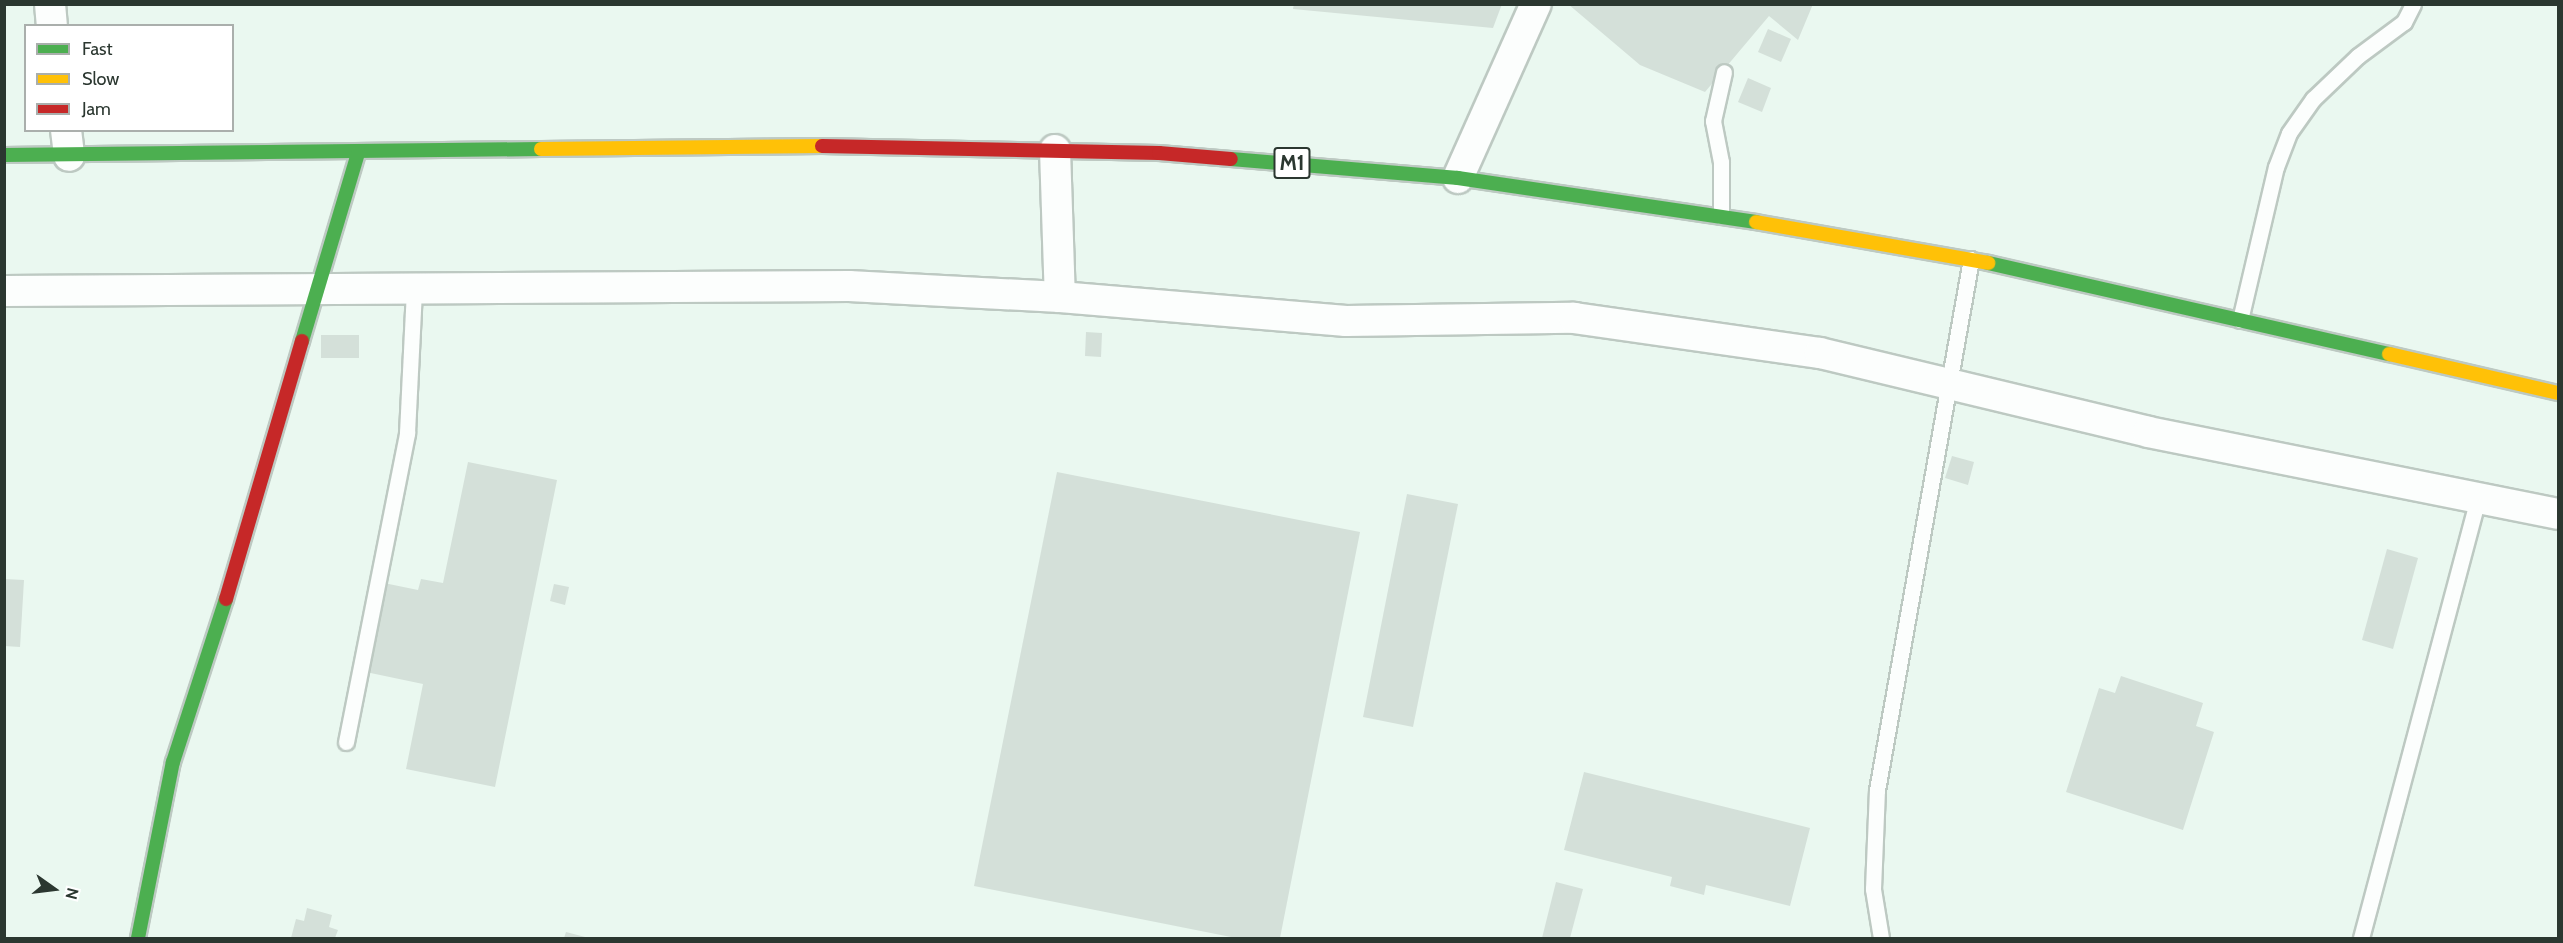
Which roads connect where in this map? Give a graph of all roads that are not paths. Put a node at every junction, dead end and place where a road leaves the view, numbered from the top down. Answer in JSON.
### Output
{"nodes":[{"id":1,"x":50,"y":4,"type":"edge"},
{"id":2,"x":1536,"y":4,"type":"edge"},
{"id":3,"x":2414,"y":4,"type":"edge"},
{"id":4,"x":52,"y":24,"type":"edge"},
{"id":5,"x":1724,"y":72,"type":"dead end"},
{"id":6,"x":67,"y":143,"type":"edge"},
{"id":7,"x":1055,"y":150,"type":"junction"},
{"id":8,"x":357,"y":153,"type":"junction"},
{"id":9,"x":4,"y":155,"type":"edge"},
{"id":10,"x":1458,"y":178,"type":"junction"},
{"id":11,"x":1721,"y":216,"type":"junction"},
{"id":12,"x":1971,"y":259,"type":"junction"},
{"id":13,"x":414,"y":289,"type":"junction"},
{"id":14,"x":317,"y":290,"type":"junction"},
{"id":15,"x":4,"y":291,"type":"edge"},
{"id":16,"x":1060,"y":297,"type":"junction"},
{"id":17,"x":2240,"y":320,"type":"junction"},
{"id":18,"x":1950,"y":385,"type":"junction"},
{"id":19,"x":2559,"y":393,"type":"edge"},
{"id":20,"x":2478,"y":498,"type":"junction"},
{"id":21,"x":2559,"y":514,"type":"edge"},
{"id":22,"x":346,"y":742,"type":"dead end"},
{"id":23,"x":138,"y":939,"type":"edge"},
{"id":24,"x":1881,"y":939,"type":"edge"},
{"id":25,"x":2361,"y":939,"type":"edge"}],
"edges":[{"from":1,"to":4,"type":"street"},
{"from":2,"to":10,"type":"street"},
{"from":3,"to":17,"type":"lane"},
{"from":5,"to":11,"type":"lane"},
{"from":6,"to":8,"type":"main road","number":"M1"},
{"from":6,"to":9,"type":"main road","number":"M1"},
{"from":7,"to":8,"type":"main road","number":"M1"},
{"from":7,"to":10,"type":"main road","number":"M1"},
{"from":7,"to":16,"type":"street"},
{"from":8,"to":14,"type":"main road"},
{"from":10,"to":11,"type":"main road","number":"M1"},
{"from":11,"to":12,"type":"main road","number":"M1"},
{"from":12,"to":17,"type":"main road","number":"M1"},
{"from":12,"to":18,"type":"lane"},
{"from":13,"to":14,"type":"street"},
{"from":13,"to":16,"type":"street"},
{"from":13,"to":22,"type":"lane"},
{"from":14,"to":15,"type":"street"},
{"from":14,"to":23,"type":"main road"},
{"from":16,"to":18,"type":"street"},
{"from":17,"to":19,"type":"main road","number":"M1"},
{"from":18,"to":20,"type":"street"},
{"from":18,"to":24,"type":"lane"},
{"from":20,"to":21,"type":"street"},
{"from":20,"to":25,"type":"lane"}]}
